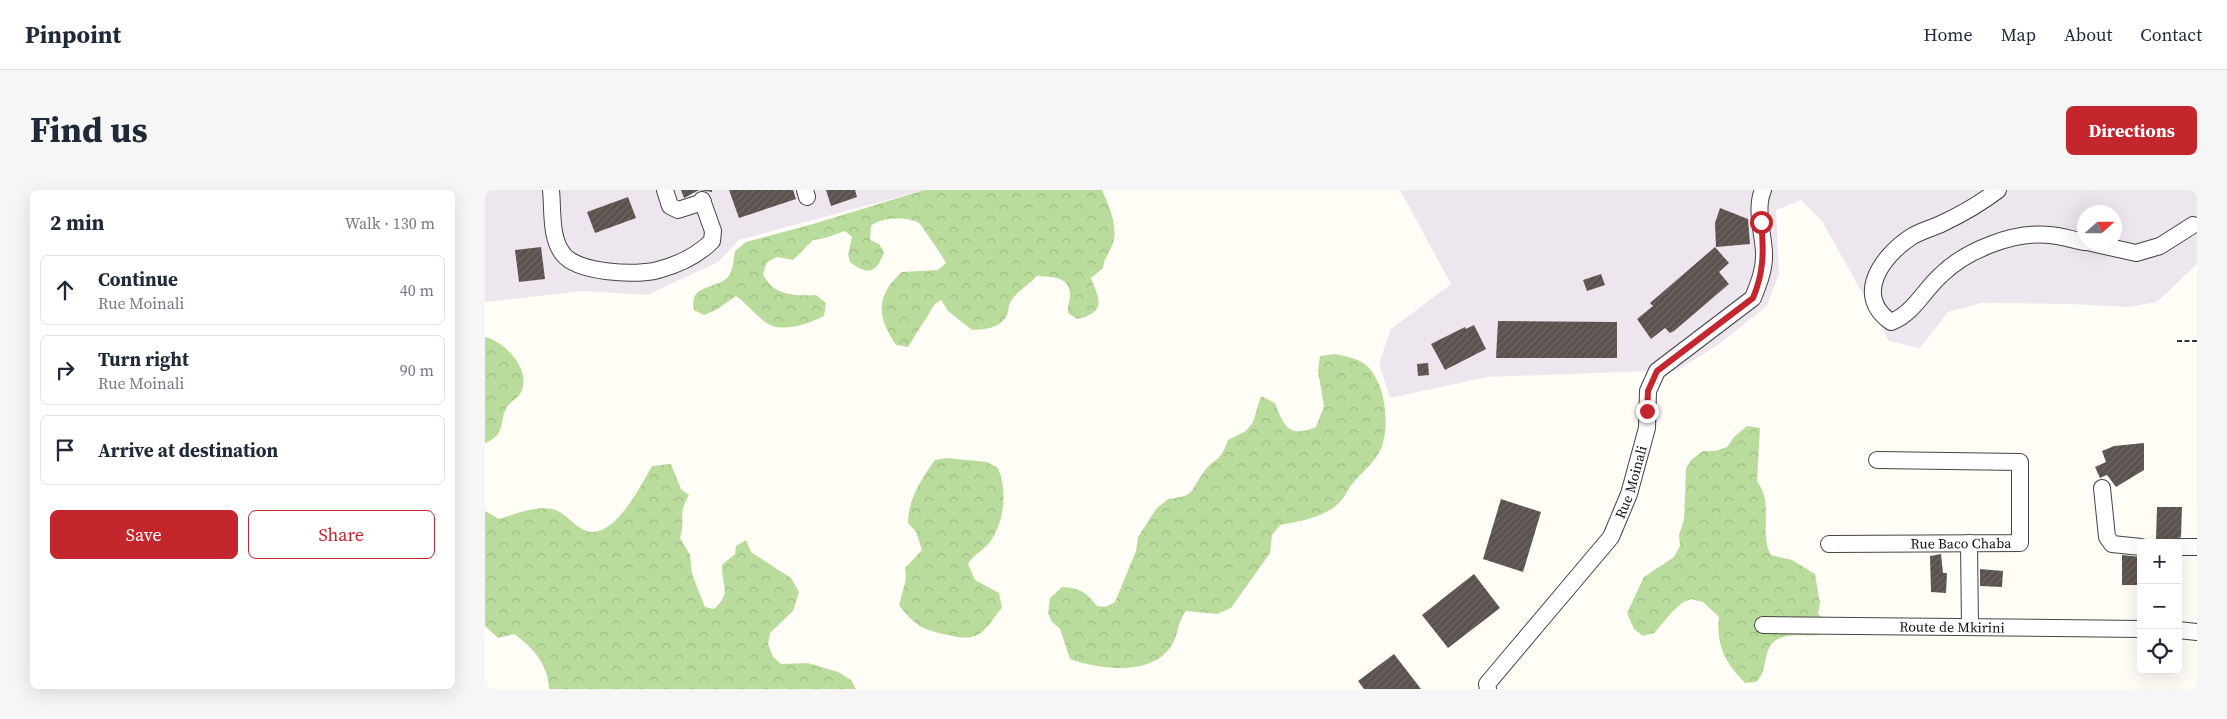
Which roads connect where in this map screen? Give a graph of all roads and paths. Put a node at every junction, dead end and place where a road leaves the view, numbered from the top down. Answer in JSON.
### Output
{"nodes":[{"id":1,"x":551,"y":190,"type":"edge"},
{"id":2,"x":665,"y":190,"type":"edge"},
{"id":3,"x":1763,"y":190,"type":"edge"},
{"id":4,"x":1998,"y":190,"type":"edge"},
{"id":5,"x":2193,"y":225,"type":"dead end"},
{"id":6,"x":2077,"y":240,"type":"edge"},
{"id":7,"x":2122,"y":250,"type":"edge"},
{"id":8,"x":2177,"y":341,"type":"dead end"},
{"id":9,"x":2197,"y":341,"type":"edge"},
{"id":10,"x":1877,"y":460,"type":"dead end"},
{"id":11,"x":2102,"y":488,"type":"dead end"},
{"id":12,"x":1969,"y":543,"type":"junction"},
{"id":13,"x":1829,"y":544,"type":"dead end"},
{"id":14,"x":2137,"y":547,"type":"edge"},
{"id":15,"x":2182,"y":547,"type":"edge"},
{"id":16,"x":2197,"y":547,"type":"edge"},
{"id":17,"x":1763,"y":625,"type":"dead end"},
{"id":18,"x":1970,"y":627,"type":"junction"},
{"id":19,"x":2137,"y":629,"type":"edge"},
{"id":20,"x":2182,"y":630,"type":"edge"},
{"id":21,"x":2197,"y":632,"type":"edge"},
{"id":22,"x":1488,"y":689,"type":"edge"}],
"edges":[{"from":1,"to":2,"type":"street"},
{"from":3,"to":22,"type":"street","name":"Rue Moinali"},
{"from":4,"to":6,"type":"street"},
{"from":5,"to":7,"type":"street"},
{"from":8,"to":9,"type":"path"},
{"from":10,"to":12,"type":"street","name":"Rue Baco Chaba"},
{"from":11,"to":14,"type":"street"},
{"from":12,"to":13,"type":"street","name":"Rue Baco Chaba"},
{"from":12,"to":18,"type":"street"},
{"from":15,"to":16,"type":"street"},
{"from":17,"to":18,"type":"street","name":"Route de Mkirini"},
{"from":18,"to":19,"type":"street","name":"Route de Mkirini"},
{"from":20,"to":21,"type":"street"}]}
